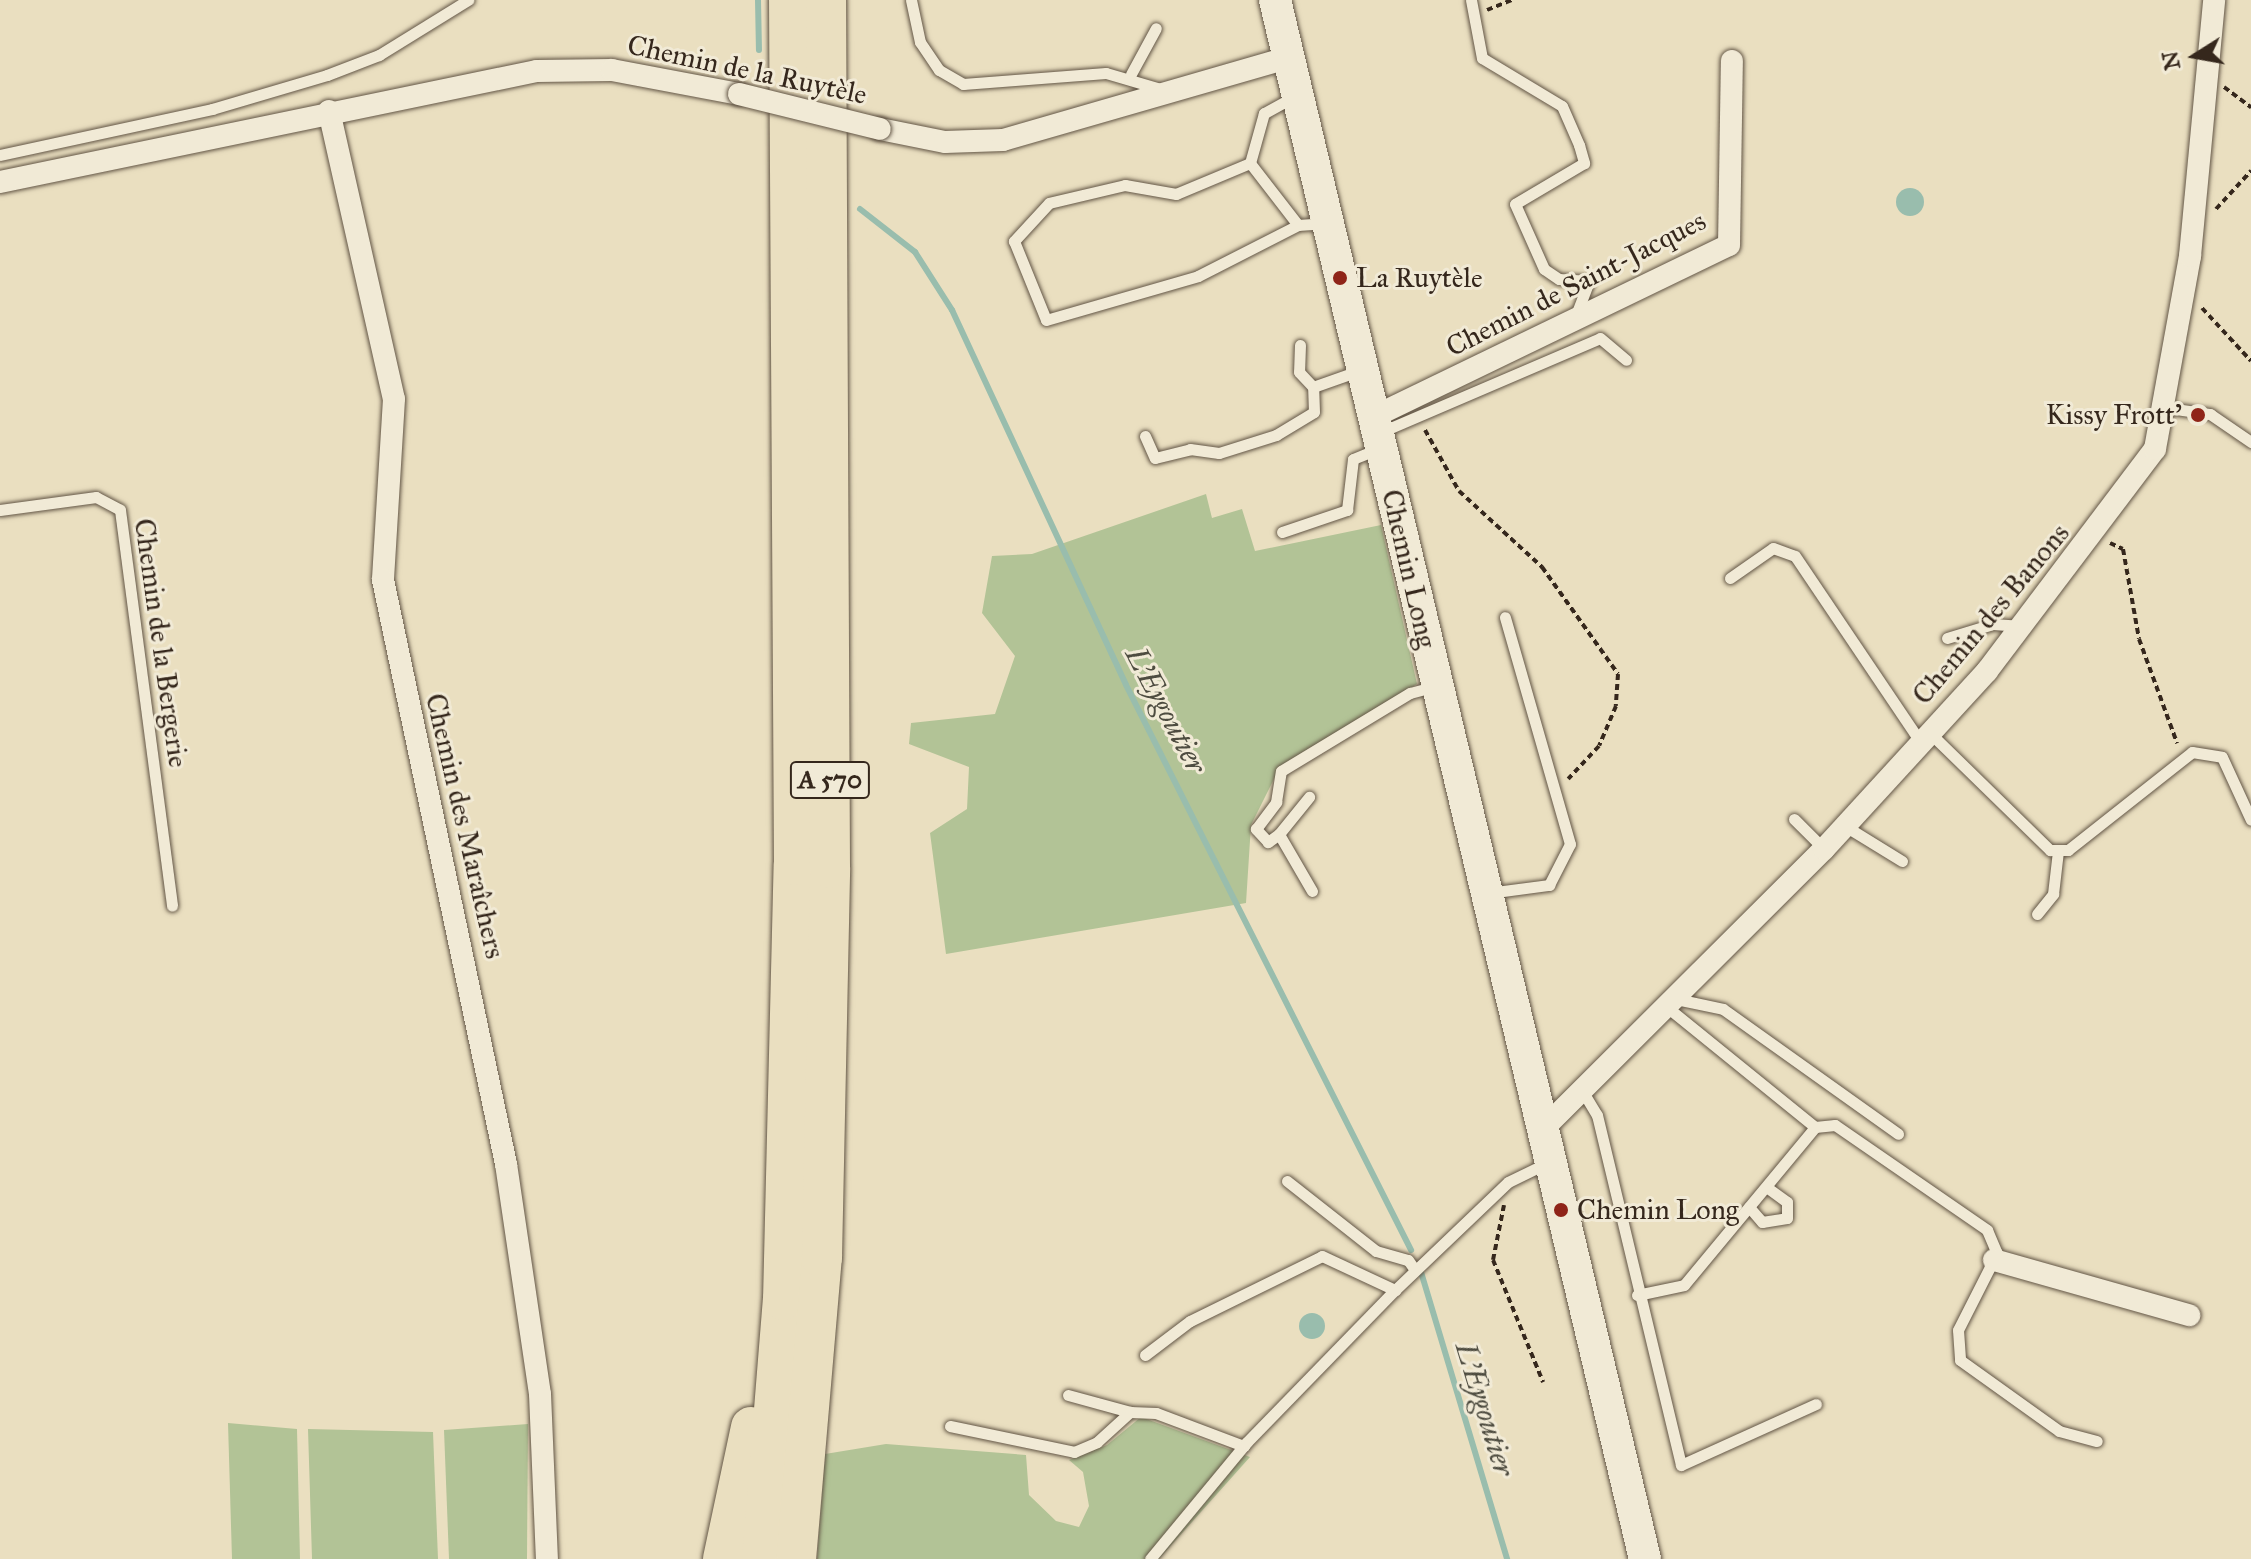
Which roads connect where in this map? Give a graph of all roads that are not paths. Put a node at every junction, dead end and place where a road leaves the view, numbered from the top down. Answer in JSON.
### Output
{"nodes":[{"id":1,"x":468,"y":0,"type":"edge"},
{"id":2,"x":789,"y":0,"type":"edge"},
{"id":3,"x":826,"y":0,"type":"edge"},
{"id":4,"x":911,"y":0,"type":"edge"},
{"id":5,"x":1275,"y":0,"type":"edge"},
{"id":6,"x":1471,"y":0,"type":"edge"},
{"id":7,"x":2214,"y":0,"type":"edge"},
{"id":8,"x":1156,"y":28,"type":"dead end"},
{"id":9,"x":1288,"y":58,"type":"junction"},
{"id":10,"x":1732,"y":61,"type":"dead end"},
{"id":11,"x":1131,"y":74,"type":"junction"},
{"id":12,"x":1171,"y":93,"type":"junction"},
{"id":13,"x":1297,"y":95,"type":"junction"},
{"id":14,"x":329,"y":111,"type":"junction"},
{"id":15,"x":0,"y":155,"type":"edge"},
{"id":16,"x":1250,"y":163,"type":"junction"},
{"id":17,"x":0,"y":182,"type":"edge"},
{"id":18,"x":1312,"y":224,"type":"junction"},
{"id":19,"x":1571,"y":325,"type":"junction"},
{"id":20,"x":1300,"y":345,"type":"dead end"},
{"id":21,"x":1626,"y":360,"type":"dead end"},
{"id":22,"x":1362,"y":370,"type":"junction"},
{"id":23,"x":1313,"y":387,"type":"junction"},
{"id":24,"x":2160,"y":408,"type":"junction"},
{"id":25,"x":1377,"y":433,"type":"junction"},
{"id":26,"x":1145,"y":436,"type":"dead end"},
{"id":27,"x":2251,"y":442,"type":"edge"},
{"id":28,"x":0,"y":510,"type":"edge"},
{"id":29,"x":1282,"y":532,"type":"dead end"},
{"id":30,"x":1730,"y":578,"type":"dead end"},
{"id":31,"x":1505,"y":617,"type":"dead end"},
{"id":32,"x":2023,"y":626,"type":"junction"},
{"id":33,"x":1947,"y":638,"type":"dead end"},
{"id":34,"x":1437,"y":686,"type":"junction"},
{"id":35,"x":1926,"y":738,"type":"junction"},
{"id":36,"x":1309,"y":797,"type":"dead end"},
{"id":37,"x":1794,"y":819,"type":"dead end"},
{"id":38,"x":2251,"y":820,"type":"edge"},
{"id":39,"x":1845,"y":826,"type":"junction"},
{"id":40,"x":1279,"y":834,"type":"junction"},
{"id":41,"x":1824,"y":849,"type":"junction"},
{"id":42,"x":2058,"y":851,"type":"junction"},
{"id":43,"x":1902,"y":861,"type":"dead end"},
{"id":44,"x":1312,"y":891,"type":"dead end"},
{"id":45,"x":1486,"y":893,"type":"junction"},
{"id":46,"x":172,"y":906,"type":"dead end"},
{"id":47,"x":2037,"y":914,"type":"dead end"},
{"id":48,"x":1672,"y":1004,"type":"junction"},
{"id":49,"x":1583,"y":1092,"type":"junction"},
{"id":50,"x":788,"y":1109,"type":"junction"},
{"id":51,"x":1815,"y":1127,"type":"junction"},
{"id":52,"x":1542,"y":1130,"type":"junction"},
{"id":53,"x":1898,"y":1134,"type":"dead end"},
{"id":54,"x":1549,"y":1161,"type":"junction"},
{"id":55,"x":1287,"y":1181,"type":"dead end"},
{"id":56,"x":1768,"y":1188,"type":"junction"},
{"id":57,"x":1749,"y":1207,"type":"junction"},
{"id":58,"x":1994,"y":1260,"type":"junction"},
{"id":59,"x":1415,"y":1270,"type":"junction"},
{"id":60,"x":1395,"y":1290,"type":"junction"},
{"id":61,"x":1637,"y":1295,"type":"junction"},
{"id":62,"x":2189,"y":1315,"type":"dead end"},
{"id":63,"x":1145,"y":1355,"type":"dead end"},
{"id":64,"x":1068,"y":1395,"type":"dead end"},
{"id":65,"x":1816,"y":1404,"type":"dead end"},
{"id":66,"x":1130,"y":1412,"type":"junction"},
{"id":67,"x":950,"y":1426,"type":"dead end"},
{"id":68,"x":2097,"y":1441,"type":"dead end"},
{"id":69,"x":1244,"y":1446,"type":"junction"},
{"id":70,"x":547,"y":1559,"type":"edge"},
{"id":71,"x":723,"y":1559,"type":"edge"},
{"id":72,"x":762,"y":1559,"type":"edge"},
{"id":73,"x":796,"y":1559,"type":"edge"},
{"id":74,"x":1150,"y":1559,"type":"edge"},
{"id":75,"x":1645,"y":1559,"type":"edge"}],
"edges":[{"from":1,"to":15,"type":"lane"},
{"from":2,"to":50,"type":"highway","number":"A 570"},
{"from":3,"to":73,"type":"highway","number":"A 570"},
{"from":4,"to":11,"type":"lane"},
{"from":5,"to":9,"type":"main road","name":"Chemin Long"},
{"from":6,"to":19,"type":"lane"},
{"from":7,"to":24,"type":"street","name":"Chemin des Banons"},
{"from":8,"to":11,"type":"lane"},
{"from":9,"to":12,"type":"street","name":"Chemin de la Ruytèle"},
{"from":9,"to":13,"type":"main road","name":"Chemin Long"},
{"from":10,"to":19,"type":"street","name":"Chemin de Saint-Jacques"},
{"from":11,"to":12,"type":"lane"},
{"from":12,"to":14,"type":"street","name":"Chemin de la Ruytèle","bridge":true},
{"from":13,"to":16,"type":"lane"},
{"from":13,"to":18,"type":"main road","name":"Chemin Long"},
{"from":14,"to":17,"type":"street","name":"Chemin de la Ruytèle"},
{"from":14,"to":70,"type":"street","name":"Chemin des Maraîchers"},
{"from":16,"to":18,"type":"lane"},
{"from":16,"to":18,"type":"lane"},
{"from":18,"to":22,"type":"main road","name":"Chemin Long"},
{"from":19,"to":25,"type":"street","name":"Chemin de Saint-Jacques"},
{"from":20,"to":23,"type":"lane"},
{"from":21,"to":25,"type":"lane"},
{"from":22,"to":23,"type":"lane"},
{"from":22,"to":25,"type":"main road","name":"Chemin Long"},
{"from":23,"to":26,"type":"lane"},
{"from":24,"to":27,"type":"lane"},
{"from":24,"to":32,"type":"street","name":"Chemin des Banons"},
{"from":25,"to":29,"type":"lane"},
{"from":25,"to":34,"type":"main road","name":"Chemin Long"},
{"from":28,"to":46,"type":"lane","name":"Chemin de la Bergerie"},
{"from":30,"to":35,"type":"lane"},
{"from":31,"to":45,"type":"lane"},
{"from":32,"to":33,"type":"lane"},
{"from":32,"to":35,"type":"street","name":"Chemin des Banons"},
{"from":34,"to":40,"type":"lane"},
{"from":34,"to":45,"type":"main road","name":"Chemin Long"},
{"from":35,"to":39,"type":"street","name":"Chemin des Banons"},
{"from":35,"to":42,"type":"lane"},
{"from":36,"to":40,"type":"lane"},
{"from":37,"to":41,"type":"lane"},
{"from":38,"to":42,"type":"lane"},
{"from":39,"to":41,"type":"street","name":"Chemin des Banons"},
{"from":39,"to":43,"type":"lane"},
{"from":40,"to":44,"type":"lane"},
{"from":41,"to":48,"type":"street","name":"Chemin des Banons"},
{"from":42,"to":47,"type":"lane"},
{"from":45,"to":52,"type":"main road","name":"Chemin Long"},
{"from":48,"to":49,"type":"street","name":"Chemin des Banons"},
{"from":48,"to":51,"type":"lane"},
{"from":48,"to":53,"type":"lane"},
{"from":49,"to":52,"type":"street","name":"Chemin des Banons"},
{"from":49,"to":61,"type":"lane"},
{"from":50,"to":71,"type":"highway"},
{"from":50,"to":72,"type":"highway","number":"A 570"},
{"from":51,"to":56,"type":"lane"},
{"from":51,"to":58,"type":"lane"},
{"from":52,"to":54,"type":"main road","name":"Chemin Long"},
{"from":54,"to":59,"type":"lane"},
{"from":54,"to":75,"type":"main road","name":"Chemin Long"},
{"from":55,"to":59,"type":"lane"},
{"from":56,"to":57,"type":"lane"},
{"from":56,"to":57,"type":"lane"},
{"from":57,"to":61,"type":"lane"},
{"from":58,"to":62,"type":"street"},
{"from":58,"to":68,"type":"lane"},
{"from":59,"to":60,"type":"lane"},
{"from":60,"to":63,"type":"lane"},
{"from":60,"to":69,"type":"lane"},
{"from":61,"to":65,"type":"lane"},
{"from":64,"to":66,"type":"lane"},
{"from":66,"to":67,"type":"lane"},
{"from":66,"to":69,"type":"lane"},
{"from":69,"to":74,"type":"lane"}]}
